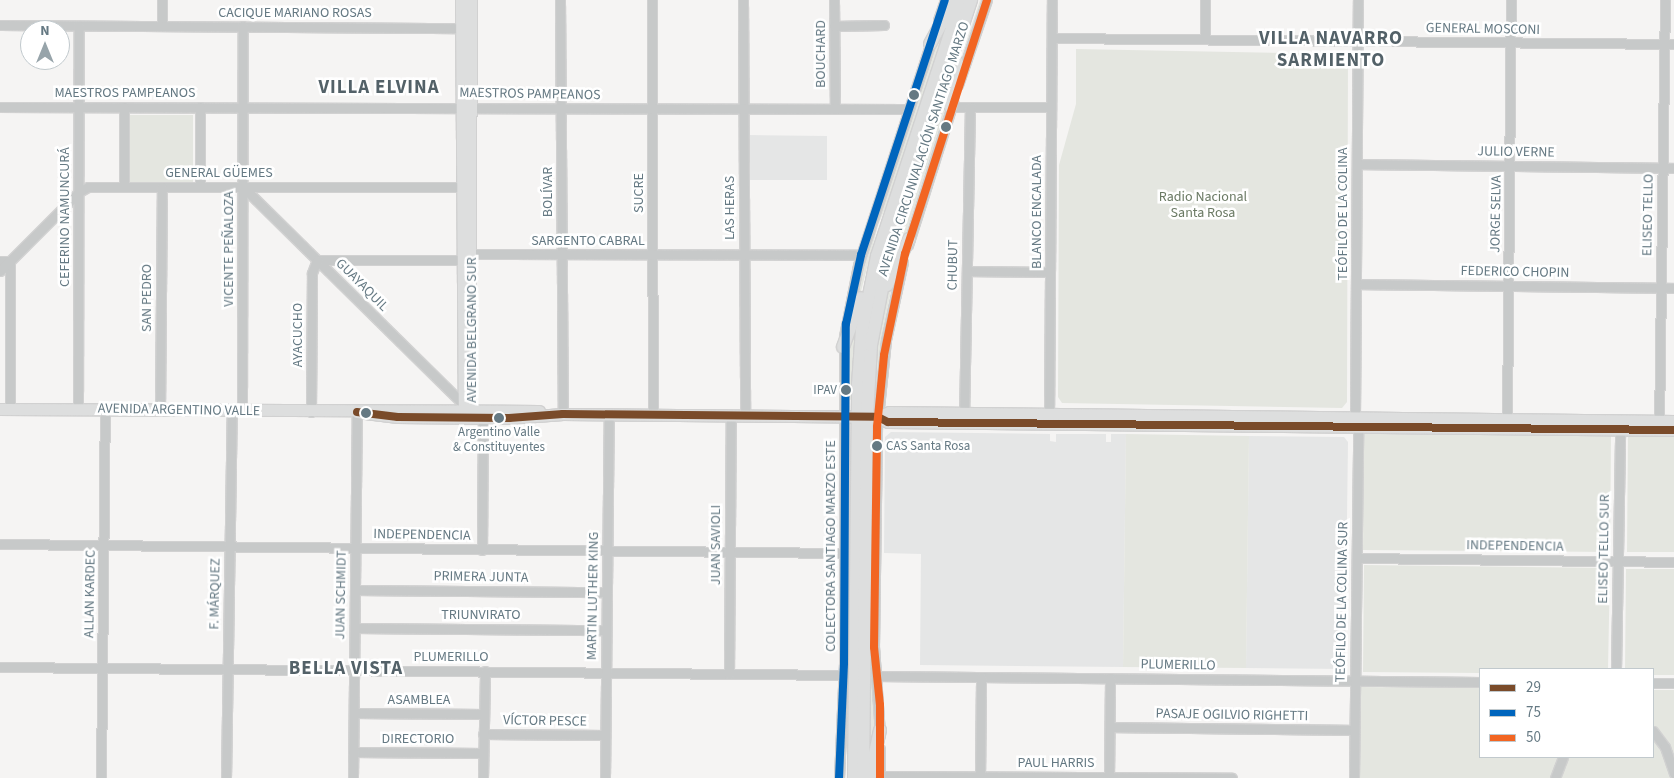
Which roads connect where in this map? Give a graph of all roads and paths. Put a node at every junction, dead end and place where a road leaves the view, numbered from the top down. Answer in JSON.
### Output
{"nodes":[{"id":1,"x":162,"y":0,"type":"edge"},
{"id":2,"x":461,"y":0,"type":"edge"},
{"id":3,"x":471,"y":0,"type":"edge"},
{"id":4,"x":560,"y":0,"type":"edge"},
{"id":5,"x":652,"y":0,"type":"edge"},
{"id":6,"x":743,"y":0,"type":"edge"},
{"id":7,"x":834,"y":0,"type":"edge"},
{"id":8,"x":945,"y":0,"type":"edge"},
{"id":9,"x":954,"y":0,"type":"edge"},
{"id":10,"x":961,"y":0,"type":"edge"},
{"id":11,"x":971,"y":0,"type":"edge"},
{"id":12,"x":977,"y":0,"type":"edge"},
{"id":13,"x":987,"y":0,"type":"edge"},
{"id":14,"x":1052,"y":0,"type":"edge"},
{"id":15,"x":1205,"y":0,"type":"edge"},
{"id":16,"x":1358,"y":0,"type":"edge"},
{"id":17,"x":1511,"y":0,"type":"edge"},
{"id":18,"x":1665,"y":0,"type":"edge"},
{"id":19,"x":0,"y":25,"type":"edge"},
{"id":20,"x":884,"y":25,"type":"dead end"},
{"id":21,"x":79,"y":26,"type":"junction"},
{"id":22,"x":162,"y":26,"type":"junction"},
{"id":23,"x":243,"y":26,"type":"junction"},
{"id":24,"x":834,"y":26,"type":"junction"},
{"id":25,"x":466,"y":28,"type":"junction"},
{"id":26,"x":1052,"y":38,"type":"junction"},
{"id":27,"x":1205,"y":39,"type":"junction"},
{"id":28,"x":1358,"y":41,"type":"junction"},
{"id":29,"x":1511,"y":43,"type":"junction"},
{"id":30,"x":930,"y":44,"type":"junction"},
{"id":31,"x":1664,"y":44,"type":"junction"},
{"id":32,"x":1674,"y":44,"type":"edge"},
{"id":33,"x":0,"y":107,"type":"edge"},
{"id":34,"x":79,"y":107,"type":"junction"},
{"id":35,"x":124,"y":107,"type":"junction"},
{"id":36,"x":200,"y":107,"type":"junction"},
{"id":37,"x":243,"y":107,"type":"junction"},
{"id":38,"x":951,"y":107,"type":"junction"},
{"id":39,"x":970,"y":107,"type":"junction"},
{"id":40,"x":1051,"y":107,"type":"junction"},
{"id":41,"x":466,"y":108,"type":"junction"},
{"id":42,"x":561,"y":109,"type":"junction"},
{"id":43,"x":652,"y":109,"type":"junction"},
{"id":44,"x":744,"y":109,"type":"junction"},
{"id":45,"x":835,"y":109,"type":"junction"},
{"id":46,"x":909,"y":109,"type":"junction"},
{"id":47,"x":1357,"y":164,"type":"junction"},
{"id":48,"x":1510,"y":166,"type":"junction"},
{"id":49,"x":1662,"y":168,"type":"junction"},
{"id":50,"x":1674,"y":168,"type":"edge"},
{"id":51,"x":900,"y":186,"type":"junction"},
{"id":52,"x":124,"y":187,"type":"junction"},
{"id":53,"x":162,"y":187,"type":"junction"},
{"id":54,"x":200,"y":187,"type":"junction"},
{"id":55,"x":243,"y":187,"type":"junction"},
{"id":56,"x":466,"y":187,"type":"junction"},
{"id":57,"x":79,"y":192,"type":"junction"},
{"id":58,"x":909,"y":239,"type":"junction"},
{"id":59,"x":562,"y":254,"type":"junction"},
{"id":60,"x":653,"y":254,"type":"junction"},
{"id":61,"x":744,"y":254,"type":"junction"},
{"id":62,"x":861,"y":255,"type":"junction"},
{"id":63,"x":467,"y":257,"type":"junction"},
{"id":64,"x":317,"y":260,"type":"junction"},
{"id":65,"x":5,"y":261,"type":"edge"},
{"id":66,"x":0,"y":271,"type":"edge"},
{"id":67,"x":967,"y":271,"type":"junction"},
{"id":68,"x":1050,"y":272,"type":"junction"},
{"id":69,"x":1356,"y":284,"type":"junction"},
{"id":70,"x":1508,"y":286,"type":"junction"},
{"id":71,"x":1661,"y":288,"type":"junction"},
{"id":72,"x":1674,"y":288,"type":"edge"},
{"id":73,"x":843,"y":347,"type":"junction"},
{"id":74,"x":868,"y":386,"type":"junction"},
{"id":75,"x":5,"y":409,"type":"edge"},
{"id":76,"x":78,"y":410,"type":"junction"},
{"id":77,"x":105,"y":410,"type":"junction"},
{"id":78,"x":160,"y":410,"type":"junction"},
{"id":79,"x":237,"y":411,"type":"junction"},
{"id":80,"x":471,"y":411,"type":"junction"},
{"id":81,"x":311,"y":412,"type":"junction"},
{"id":82,"x":357,"y":412,"type":"junction"},
{"id":83,"x":563,"y":414,"type":"junction"},
{"id":84,"x":609,"y":415,"type":"junction"},
{"id":85,"x":653,"y":415,"type":"junction"},
{"id":86,"x":731,"y":416,"type":"junction"},
{"id":87,"x":744,"y":416,"type":"junction"},
{"id":88,"x":862,"y":417,"type":"junction"},
{"id":89,"x":964,"y":418,"type":"junction"},
{"id":90,"x":1049,"y":419,"type":"junction"},
{"id":91,"x":1674,"y":421,"type":"edge"},
{"id":92,"x":1357,"y":422,"type":"junction"},
{"id":93,"x":1507,"y":424,"type":"junction"},
{"id":94,"x":1659,"y":425,"type":"junction"},
{"id":95,"x":1620,"y":430,"type":"junction"},
{"id":96,"x":1674,"y":430,"type":"edge"},
{"id":97,"x":0,"y":544,"type":"edge"},
{"id":98,"x":104,"y":546,"type":"junction"},
{"id":99,"x":230,"y":547,"type":"junction"},
{"id":100,"x":356,"y":548,"type":"junction"},
{"id":101,"x":482,"y":550,"type":"junction"},
{"id":102,"x":607,"y":551,"type":"junction"},
{"id":103,"x":730,"y":552,"type":"junction"},
{"id":104,"x":843,"y":553,"type":"junction"},
{"id":105,"x":1356,"y":558,"type":"junction"},
{"id":106,"x":1618,"y":561,"type":"junction"},
{"id":107,"x":1674,"y":562,"type":"edge"},
{"id":108,"x":355,"y":590,"type":"junction"},
{"id":109,"x":607,"y":592,"type":"junction"},
{"id":110,"x":355,"y":628,"type":"junction"},
{"id":111,"x":606,"y":630,"type":"junction"},
{"id":112,"x":0,"y":667,"type":"edge"},
{"id":113,"x":102,"y":668,"type":"junction"},
{"id":114,"x":1616,"y":668,"type":"edge"},
{"id":115,"x":228,"y":669,"type":"junction"},
{"id":116,"x":354,"y":670,"type":"junction"},
{"id":117,"x":485,"y":671,"type":"junction"},
{"id":118,"x":606,"y":671,"type":"junction"},
{"id":119,"x":729,"y":674,"type":"junction"},
{"id":120,"x":849,"y":676,"type":"junction"},
{"id":121,"x":876,"y":676,"type":"junction"},
{"id":122,"x":981,"y":677,"type":"junction"},
{"id":123,"x":1110,"y":678,"type":"junction"},
{"id":124,"x":1355,"y":680,"type":"junction"},
{"id":125,"x":1479,"y":682,"type":"edge"},
{"id":126,"x":1654,"y":683,"type":"edge"},
{"id":127,"x":1674,"y":684,"type":"edge"},
{"id":128,"x":354,"y":713,"type":"junction"},
{"id":129,"x":484,"y":714,"type":"junction"},
{"id":130,"x":1110,"y":727,"type":"junction"},
{"id":131,"x":880,"y":730,"type":"joint"},
{"id":132,"x":1354,"y":730,"type":"junction"},
{"id":133,"x":1654,"y":732,"type":"edge"},
{"id":134,"x":483,"y":734,"type":"junction"},
{"id":135,"x":605,"y":735,"type":"junction"},
{"id":136,"x":353,"y":752,"type":"junction"},
{"id":137,"x":483,"y":753,"type":"junction"},
{"id":138,"x":1563,"y":758,"type":"edge"},
{"id":139,"x":1674,"y":773,"type":"edge"},
{"id":140,"x":876,"y":777,"type":"edge"},
{"id":141,"x":980,"y":777,"type":"edge"},
{"id":142,"x":1046,"y":777,"type":"edge"},
{"id":143,"x":1109,"y":777,"type":"edge"},
{"id":144,"x":101,"y":778,"type":"edge"},
{"id":145,"x":226,"y":778,"type":"edge"},
{"id":146,"x":353,"y":778,"type":"edge"},
{"id":147,"x":483,"y":778,"type":"edge"},
{"id":148,"x":605,"y":778,"type":"edge"},
{"id":149,"x":839,"y":778,"type":"edge"},
{"id":150,"x":848,"y":778,"type":"edge"},
{"id":151,"x":854,"y":778,"type":"edge"},
{"id":152,"x":863,"y":778,"type":"edge"},
{"id":153,"x":1232,"y":778,"type":"edge"},
{"id":154,"x":1354,"y":778,"type":"edge"},
{"id":155,"x":1555,"y":778,"type":"edge"}],
"edges":[{"from":1,"to":22,"type":"street"},
{"from":2,"to":25,"type":"main road","name":"AVENIDA BELGRANO SUR"},
{"from":3,"to":25,"type":"main road","name":"AVENIDA BELGRANO SUR"},
{"from":4,"to":42,"type":"street","name":"BOLÍVAR"},
{"from":5,"to":43,"type":"street","name":"SUCRE"},
{"from":6,"to":44,"type":"street","name":"LAS HERAS"},
{"from":7,"to":24,"type":"street","name":"BOUCHARD"},
{"from":8,"to":30,"type":"street","name":"COLECTORA SANTIAGO MARZO ESTE"},
{"from":9,"to":30,"type":"highway"},
{"from":10,"to":51,"type":"highway","name":"AVENIDA CIRCUNVALACIÓN SANTIAGO MARZO"},
{"from":11,"to":74,"type":"highway","name":"AVENIDA CIRCUNVALACIÓN SANTIAGO MARZO"},
{"from":12,"to":38,"type":"highway"},
{"from":13,"to":38,"type":"street","name":"COLECTORA SANTIAGO MARZO ESTE"},
{"from":14,"to":26,"type":"street","name":"BLANCO ENCALADA"},
{"from":15,"to":27,"type":"street"},
{"from":16,"to":28,"type":"street","name":"TEÓFILO DE LA COLINA"},
{"from":17,"to":29,"type":"street","name":"JORGE SELVA"},
{"from":18,"to":31,"type":"street","name":"ELISEO TELLO"},
{"from":19,"to":21,"type":"street","name":"CACIQUE MARIANO ROSAS"},
{"from":20,"to":24,"type":"street"},
{"from":21,"to":22,"type":"street","name":"CACIQUE MARIANO ROSAS"},
{"from":21,"to":34,"type":"street","name":"CEFERINO NAMUNCURÁ"},
{"from":22,"to":23,"type":"street","name":"CACIQUE MARIANO ROSAS"},
{"from":23,"to":25,"type":"street","name":"CACIQUE MARIANO ROSAS"},
{"from":23,"to":37,"type":"street","name":"VICENTE PEÑALOZA"},
{"from":24,"to":45,"type":"street","name":"BOUCHARD"},
{"from":25,"to":41,"type":"main road","name":"AVENIDA BELGRANO SUR"},
{"from":26,"to":27,"type":"street","name":"GENERAL MOSCONI"},
{"from":26,"to":40,"type":"street","name":"BLANCO ENCALADA"},
{"from":27,"to":28,"type":"street","name":"GENERAL MOSCONI"},
{"from":28,"to":29,"type":"street","name":"GENERAL MOSCONI"},
{"from":28,"to":47,"type":"street","name":"TEÓFILO DE LA COLINA"},
{"from":29,"to":31,"type":"street","name":"GENERAL MOSCONI"},
{"from":29,"to":48,"type":"street","name":"JORGE SELVA"},
{"from":30,"to":46,"type":"street","name":"COLECTORA SANTIAGO MARZO ESTE"},
{"from":31,"to":32,"type":"street","name":"GENERAL MOSCONI"},
{"from":31,"to":49,"type":"street","name":"ELISEO TELLO"},
{"from":33,"to":34,"type":"street","name":"MAESTROS PAMPEANOS"},
{"from":34,"to":35,"type":"street","name":"MAESTROS PAMPEANOS"},
{"from":34,"to":57,"type":"street","name":"CEFERINO NAMUNCURÁ"},
{"from":35,"to":36,"type":"street","name":"MAESTROS PAMPEANOS"},
{"from":35,"to":52,"type":"street"},
{"from":36,"to":37,"type":"street","name":"MAESTROS PAMPEANOS"},
{"from":36,"to":54,"type":"street"},
{"from":37,"to":41,"type":"street","name":"MAESTROS PAMPEANOS"},
{"from":37,"to":55,"type":"street","name":"VICENTE PEÑALOZA"},
{"from":38,"to":39,"type":"street"},
{"from":38,"to":58,"type":"street","name":"COLECTORA SANTIAGO MARZO ESTE"},
{"from":39,"to":40,"type":"street"},
{"from":39,"to":67,"type":"street","name":"CHUBUT"},
{"from":40,"to":68,"type":"street","name":"BLANCO ENCALADA"},
{"from":41,"to":42,"type":"street","name":"MAESTROS PAMPEANOS"},
{"from":41,"to":56,"type":"main road","name":"AVENIDA BELGRANO SUR"},
{"from":42,"to":43,"type":"street","name":"MAESTROS PAMPEANOS"},
{"from":42,"to":59,"type":"street","name":"BOLÍVAR"},
{"from":43,"to":44,"type":"street","name":"MAESTROS PAMPEANOS"},
{"from":43,"to":60,"type":"street","name":"SUCRE"},
{"from":44,"to":45,"type":"street","name":"MAESTROS PAMPEANOS"},
{"from":44,"to":61,"type":"street","name":"LAS HERAS"},
{"from":45,"to":46,"type":"street","name":"MAESTROS PAMPEANOS"},
{"from":46,"to":62,"type":"street","name":"COLECTORA SANTIAGO MARZO ESTE"},
{"from":47,"to":48,"type":"street","name":"JULIO VERNE"},
{"from":47,"to":69,"type":"street","name":"TEÓFILO DE LA COLINA"},
{"from":48,"to":49,"type":"street","name":"JULIO VERNE"},
{"from":48,"to":70,"type":"street","name":"JORGE SELVA"},
{"from":49,"to":50,"type":"street","name":"JULIO VERNE"},
{"from":49,"to":71,"type":"street","name":"ELISEO TELLO"},
{"from":51,"to":73,"type":"highway"},
{"from":51,"to":88,"type":"highway","name":"AVENIDA CIRCUNVALACIÓN SANTIAGO MARZO"},
{"from":52,"to":53,"type":"street","name":"GENERAL GÜEMES"},
{"from":52,"to":57,"type":"street","name":"GENERAL GÜEMES"},
{"from":53,"to":54,"type":"street","name":"GENERAL GÜEMES"},
{"from":53,"to":78,"type":"street","name":"SAN PEDRO"},
{"from":54,"to":55,"type":"street","name":"GENERAL GÜEMES"},
{"from":55,"to":56,"type":"street","name":"GENERAL GÜEMES"},
{"from":55,"to":64,"type":"street","name":"GUAYAQUIL"},
{"from":55,"to":79,"type":"street","name":"VICENTE PEÑALOZA"},
{"from":56,"to":63,"type":"main road","name":"AVENIDA BELGRANO SUR"},
{"from":57,"to":65,"type":"street"},
{"from":57,"to":76,"type":"street","name":"CEFERINO NAMUNCURÁ"},
{"from":58,"to":74,"type":"highway"},
{"from":58,"to":88,"type":"street","name":"COLECTORA SANTIAGO MARZO ESTE"},
{"from":59,"to":60,"type":"street","name":"SARGENTO CABRAL"},
{"from":59,"to":63,"type":"street","name":"SARGENTO CABRAL"},
{"from":59,"to":83,"type":"street","name":"BOLÍVAR"},
{"from":60,"to":61,"type":"street","name":"SARGENTO CABRAL"},
{"from":60,"to":85,"type":"street","name":"SUCRE"},
{"from":61,"to":62,"type":"street","name":"SARGENTO CABRAL"},
{"from":61,"to":87,"type":"street","name":"LAS HERAS"},
{"from":62,"to":73,"type":"street","name":"COLECTORA SANTIAGO MARZO ESTE"},
{"from":63,"to":64,"type":"street","name":"SARGENTO CABRAL"},
{"from":63,"to":80,"type":"main road","name":"AVENIDA BELGRANO SUR"},
{"from":64,"to":80,"type":"street","name":"GUAYAQUIL"},
{"from":64,"to":81,"type":"street","name":"AYACUCHO"},
{"from":65,"to":66,"type":"street"},
{"from":65,"to":75,"type":"street"},
{"from":67,"to":68,"type":"street"},
{"from":67,"to":89,"type":"street","name":"CHUBUT"},
{"from":68,"to":90,"type":"street","name":"BLANCO ENCALADA"},
{"from":69,"to":70,"type":"street","name":"FEDERICO CHOPIN"},
{"from":69,"to":92,"type":"street","name":"TEÓFILO DE LA COLINA"},
{"from":70,"to":71,"type":"street","name":"FEDERICO CHOPIN"},
{"from":70,"to":93,"type":"street","name":"JORGE SELVA"},
{"from":71,"to":72,"type":"street","name":"FEDERICO CHOPIN"},
{"from":71,"to":94,"type":"street","name":"ELISEO TELLO"},
{"from":73,"to":88,"type":"street","name":"COLECTORA SANTIAGO MARZO ESTE"},
{"from":74,"to":88,"type":"highway","name":"AVENIDA CIRCUNVALACIÓN SANTIAGO MARZO"},
{"from":75,"to":76,"type":"main road","name":"AVENIDA ARGENTINO VALLE"},
{"from":76,"to":77,"type":"main road","name":"AVENIDA ARGENTINO VALLE"},
{"from":77,"to":78,"type":"main road","name":"AVENIDA ARGENTINO VALLE"},
{"from":77,"to":98,"type":"street","name":"ALLAN KARDEC"},
{"from":78,"to":79,"type":"main road","name":"AVENIDA ARGENTINO VALLE"},
{"from":79,"to":81,"type":"main road","name":"AVENIDA ARGENTINO VALLE"},
{"from":79,"to":99,"type":"street","name":"F. MÁRQUEZ"},
{"from":80,"to":82,"type":"main road","name":"AVENIDA ARGENTINO VALLE"},
{"from":80,"to":83,"type":"main road","name":"AVENIDA ARGENTINO VALLE"},
{"from":80,"to":101,"type":"street"},
{"from":81,"to":82,"type":"main road","name":"AVENIDA ARGENTINO VALLE"},
{"from":82,"to":100,"type":"street","name":"JUAN SCHMIDT"},
{"from":83,"to":84,"type":"main road","name":"AVENIDA ARGENTINO VALLE"},
{"from":84,"to":85,"type":"main road","name":"AVENIDA ARGENTINO VALLE"},
{"from":84,"to":102,"type":"street","name":"MARTIN LUTHER KING"},
{"from":85,"to":86,"type":"main road","name":"AVENIDA ARGENTINO VALLE"},
{"from":86,"to":87,"type":"main road","name":"AVENIDA ARGENTINO VALLE"},
{"from":86,"to":103,"type":"street","name":"JUAN SAVIOLI"},
{"from":87,"to":88,"type":"main road","name":"AVENIDA ARGENTINO VALLE"},
{"from":88,"to":89,"type":"main road","name":"AVENIDA ARGENTINO VALLE"},
{"from":88,"to":104,"type":"street","name":"COLECTORA SANTIAGO MARZO ESTE"},
{"from":88,"to":120,"type":"highway","name":"AVENIDA CIRCUNVALACIÓN SANTIAGO MARZO"},
{"from":88,"to":121,"type":"street","name":"COLECTORA SANTIAGO MARZO ESTE"},
{"from":88,"to":152,"type":"highway","name":"AVENIDA CIRCUNVALACIÓN SANTIAGO MARZO"},
{"from":89,"to":90,"type":"main road","name":"AVENIDA ARGENTINO VALLE"},
{"from":90,"to":92,"type":"main road","name":"AVENIDA ARGENTINO VALLE"},
{"from":91,"to":94,"type":"main road"},
{"from":92,"to":93,"type":"main road","name":"AVENIDA ARGENTINO VALLE"},
{"from":92,"to":105,"type":"street","name":"TEÓFILO DE LA COLINA SUR"},
{"from":93,"to":94,"type":"main road"},
{"from":93,"to":95,"type":"main road"},
{"from":94,"to":95,"type":"main road"},
{"from":94,"to":96,"type":"main road"},
{"from":95,"to":106,"type":"street","name":"ELISEO TELLO SUR"},
{"from":97,"to":98,"type":"street","name":"INDEPENDENCIA"},
{"from":98,"to":99,"type":"street","name":"INDEPENDENCIA"},
{"from":98,"to":113,"type":"street","name":"ALLAN KARDEC"},
{"from":99,"to":100,"type":"street","name":"INDEPENDENCIA"},
{"from":99,"to":115,"type":"street","name":"F. MÁRQUEZ"},
{"from":100,"to":101,"type":"street","name":"INDEPENDENCIA"},
{"from":100,"to":108,"type":"street","name":"JUAN SCHMIDT"},
{"from":101,"to":102,"type":"street","name":"INDEPENDENCIA"},
{"from":102,"to":103,"type":"street","name":"INDEPENDENCIA"},
{"from":102,"to":109,"type":"street","name":"MARTIN LUTHER KING"},
{"from":103,"to":104,"type":"street","name":"INDEPENDENCIA"},
{"from":103,"to":119,"type":"street","name":"JUAN SAVIOLI"},
{"from":104,"to":120,"type":"street","name":"COLECTORA SANTIAGO MARZO ESTE"},
{"from":105,"to":106,"type":"street","name":"INDEPENDENCIA"},
{"from":105,"to":124,"type":"street","name":"TEÓFILO DE LA COLINA SUR"},
{"from":106,"to":107,"type":"street","name":"INDEPENDENCIA"},
{"from":106,"to":114,"type":"street","name":"ELISEO TELLO SUR"},
{"from":108,"to":109,"type":"street","name":"PRIMERA JUNTA"},
{"from":108,"to":110,"type":"street","name":"JUAN SCHMIDT"},
{"from":109,"to":111,"type":"street","name":"MARTIN LUTHER KING"},
{"from":110,"to":111,"type":"street","name":"TRIUNVIRATO"},
{"from":110,"to":116,"type":"street","name":"JUAN SCHMIDT"},
{"from":111,"to":118,"type":"street","name":"MARTIN LUTHER KING"},
{"from":112,"to":113,"type":"street","name":"PLUMERILLO"},
{"from":113,"to":115,"type":"street","name":"PLUMERILLO"},
{"from":113,"to":144,"type":"street","name":"ALLAN KARDEC"},
{"from":115,"to":116,"type":"street","name":"PLUMERILLO"},
{"from":115,"to":145,"type":"street","name":"F. MÁRQUEZ"},
{"from":116,"to":117,"type":"street","name":"PLUMERILLO"},
{"from":116,"to":128,"type":"street","name":"JUAN SCHMIDT"},
{"from":117,"to":118,"type":"street","name":"PLUMERILLO"},
{"from":117,"to":129,"type":"street"},
{"from":118,"to":119,"type":"street","name":"PLUMERILLO"},
{"from":118,"to":135,"type":"street","name":"MARTIN LUTHER KING"},
{"from":119,"to":120,"type":"street","name":"PLUMERILLO"},
{"from":120,"to":149,"type":"street","name":"COLECTORA SANTIAGO MARZO ESTE"},
{"from":120,"to":150,"type":"highway"},
{"from":120,"to":151,"type":"highway","name":"AVENIDA CIRCUNVALACIÓN SANTIAGO MARZO"},
{"from":121,"to":122,"type":"street","name":"PLUMERILLO"},
{"from":121,"to":131,"type":"street","name":"COLECTORA SANTIAGO MARZO ESTE"},
{"from":122,"to":123,"type":"street","name":"PLUMERILLO"},
{"from":122,"to":141,"type":"street"},
{"from":123,"to":124,"type":"street","name":"PLUMERILLO"},
{"from":123,"to":130,"type":"street"},
{"from":124,"to":125,"type":"street","name":"PLUMERILLO"},
{"from":124,"to":132,"type":"street","name":"TEÓFILO DE LA COLINA SUR"},
{"from":126,"to":127,"type":"street"},
{"from":128,"to":129,"type":"street","name":"ASAMBLEA"},
{"from":128,"to":136,"type":"street","name":"JUAN SCHMIDT"},
{"from":129,"to":134,"type":"street"},
{"from":130,"to":132,"type":"street","name":"PASAJE OGILVIO RIGHETTI"},
{"from":130,"to":143,"type":"street"},
{"from":131,"to":140,"type":"highway"},
{"from":132,"to":154,"type":"street","name":"TEÓFILO DE LA COLINA SUR"},
{"from":133,"to":139,"type":"street"},
{"from":134,"to":135,"type":"street","name":"VÍCTOR PESCE"},
{"from":134,"to":137,"type":"street"},
{"from":135,"to":148,"type":"street","name":"MARTIN LUTHER KING"},
{"from":136,"to":137,"type":"street","name":"DIRECTORIO"},
{"from":136,"to":146,"type":"street","name":"JUAN SCHMIDT"},
{"from":137,"to":147,"type":"street"},
{"from":138,"to":155,"type":"street"},
{"from":140,"to":141,"type":"street","name":"PAUL HARRIS"},
{"from":141,"to":142,"type":"street","name":"PAUL HARRIS"},
{"from":142,"to":143,"type":"street","name":"PAUL HARRIS"},
{"from":143,"to":153,"type":"street","name":"PAUL HARRIS"}]}
